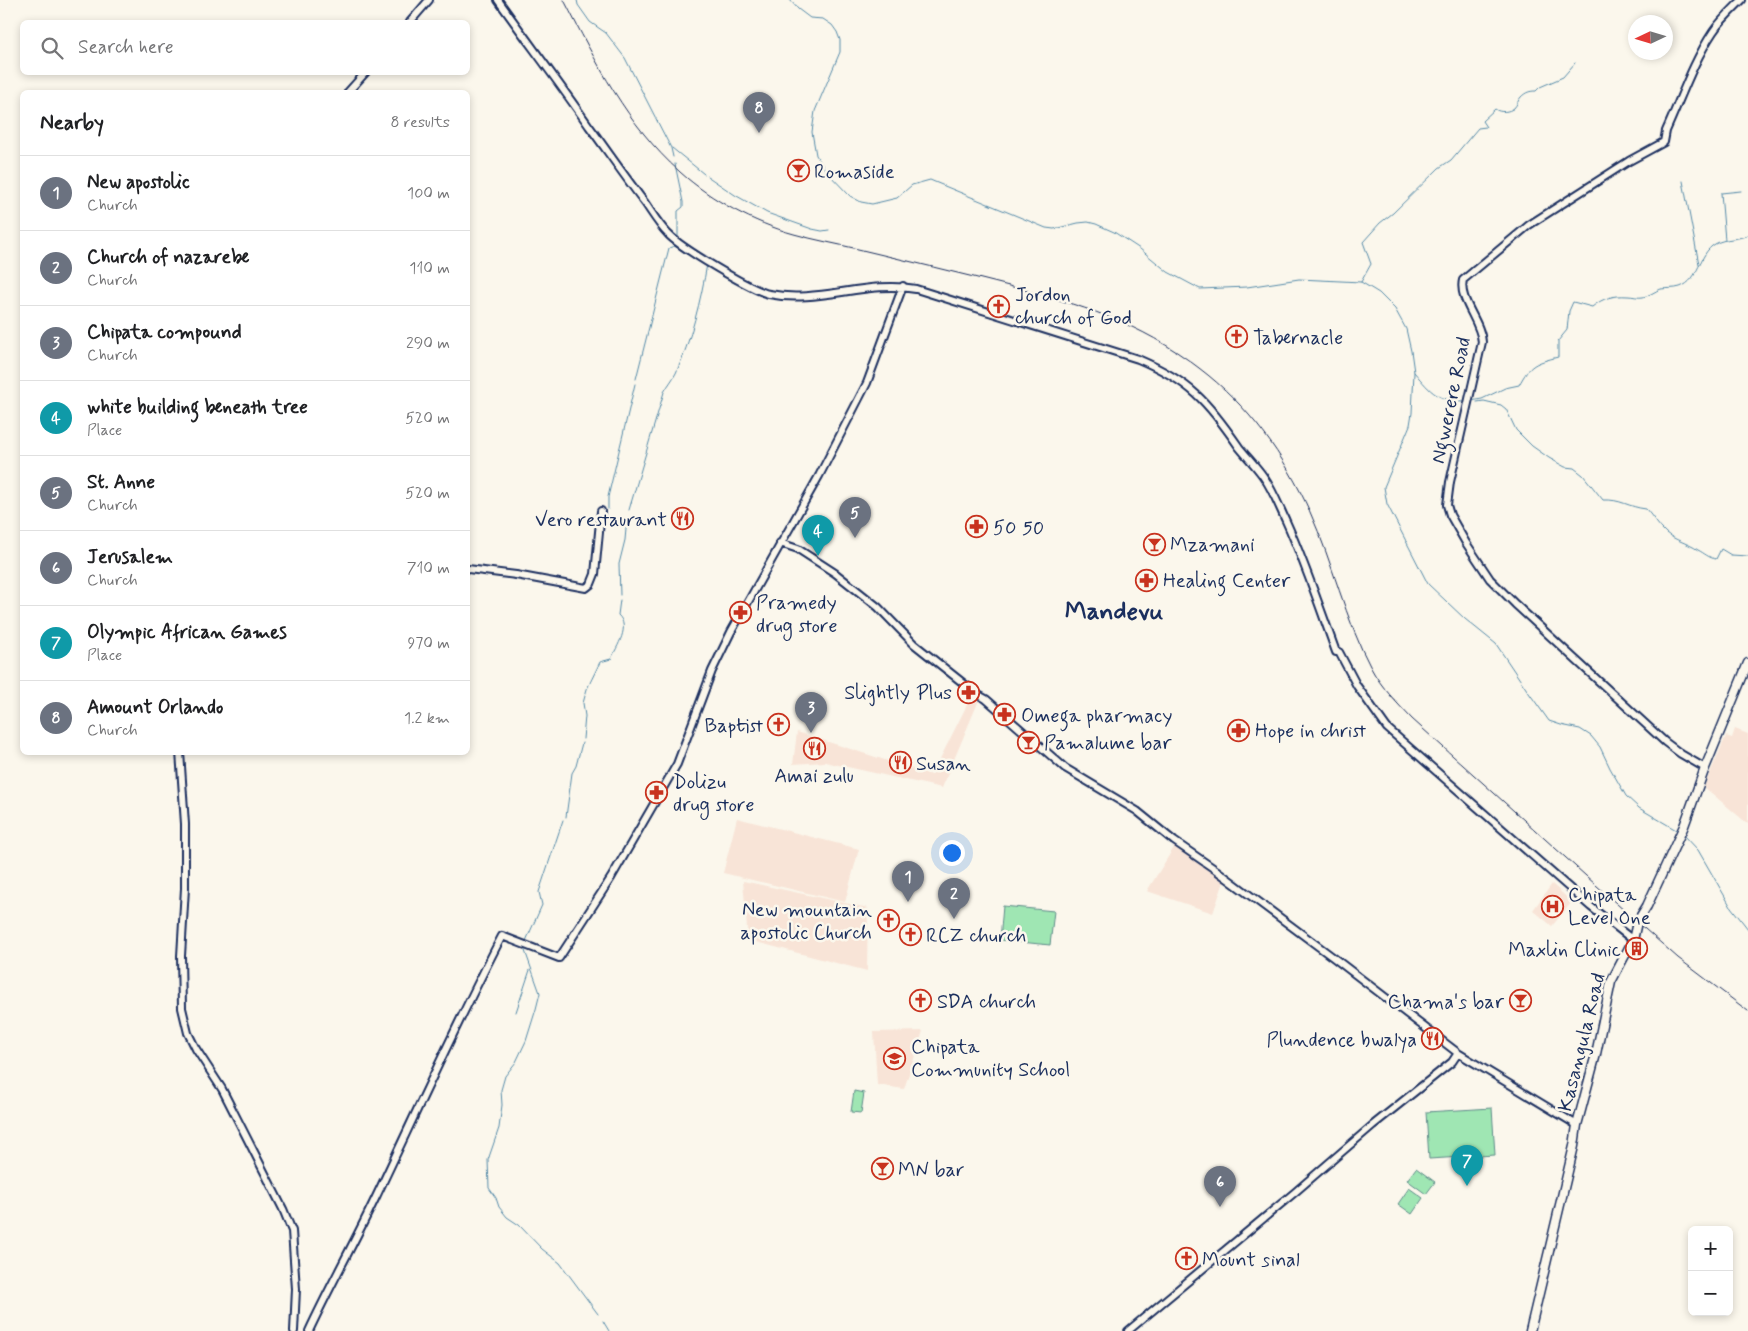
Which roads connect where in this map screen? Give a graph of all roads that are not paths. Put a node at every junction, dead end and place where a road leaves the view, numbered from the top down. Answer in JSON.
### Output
{"nodes":[{"id":1,"x":429,"y":0,"type":"edge"},
{"id":2,"x":498,"y":0,"type":"edge"},
{"id":3,"x":1742,"y":0,"type":"edge"},
{"id":4,"x":412,"y":20,"type":"edge"},
{"id":5,"x":363,"y":75,"type":"edge"},
{"id":6,"x":350,"y":90,"type":"edge"},
{"id":7,"x":903,"y":286,"type":"junction"},
{"id":8,"x":602,"y":511,"type":"dead end"},
{"id":9,"x":780,"y":543,"type":"junction"},
{"id":10,"x":470,"y":569,"type":"edge"},
{"id":11,"x":1748,"y":663,"type":"edge"},
{"id":12,"x":180,"y":755,"type":"edge"},
{"id":13,"x":1705,"y":768,"type":"junction"},
{"id":14,"x":1633,"y":940,"type":"junction"},
{"id":15,"x":1458,"y":1053,"type":"junction"},
{"id":16,"x":1577,"y":1125,"type":"junction"},
{"id":17,"x":294,"y":1331,"type":"edge"},
{"id":18,"x":309,"y":1331,"type":"edge"},
{"id":19,"x":1128,"y":1331,"type":"edge"},
{"id":20,"x":1530,"y":1331,"type":"edge"}],
"edges":[{"from":1,"to":4,"type":"street"},
{"from":2,"to":7,"type":"street"},
{"from":3,"to":13,"type":"street","name":"Ngwerere Road"},
{"from":5,"to":6,"type":"street"},
{"from":7,"to":9,"type":"street"},
{"from":7,"to":14,"type":"street"},
{"from":8,"to":10,"type":"street"},
{"from":9,"to":15,"type":"street"},
{"from":9,"to":18,"type":"street"},
{"from":11,"to":13,"type":"main road","name":"Kasangula Road"},
{"from":12,"to":17,"type":"street"},
{"from":13,"to":14,"type":"main road","name":"Kasangula Road"},
{"from":14,"to":16,"type":"main road","name":"Kasangula Road"},
{"from":15,"to":16,"type":"street"},
{"from":15,"to":19,"type":"street"},
{"from":16,"to":20,"type":"main road","name":"Kasangula Road"}]}
